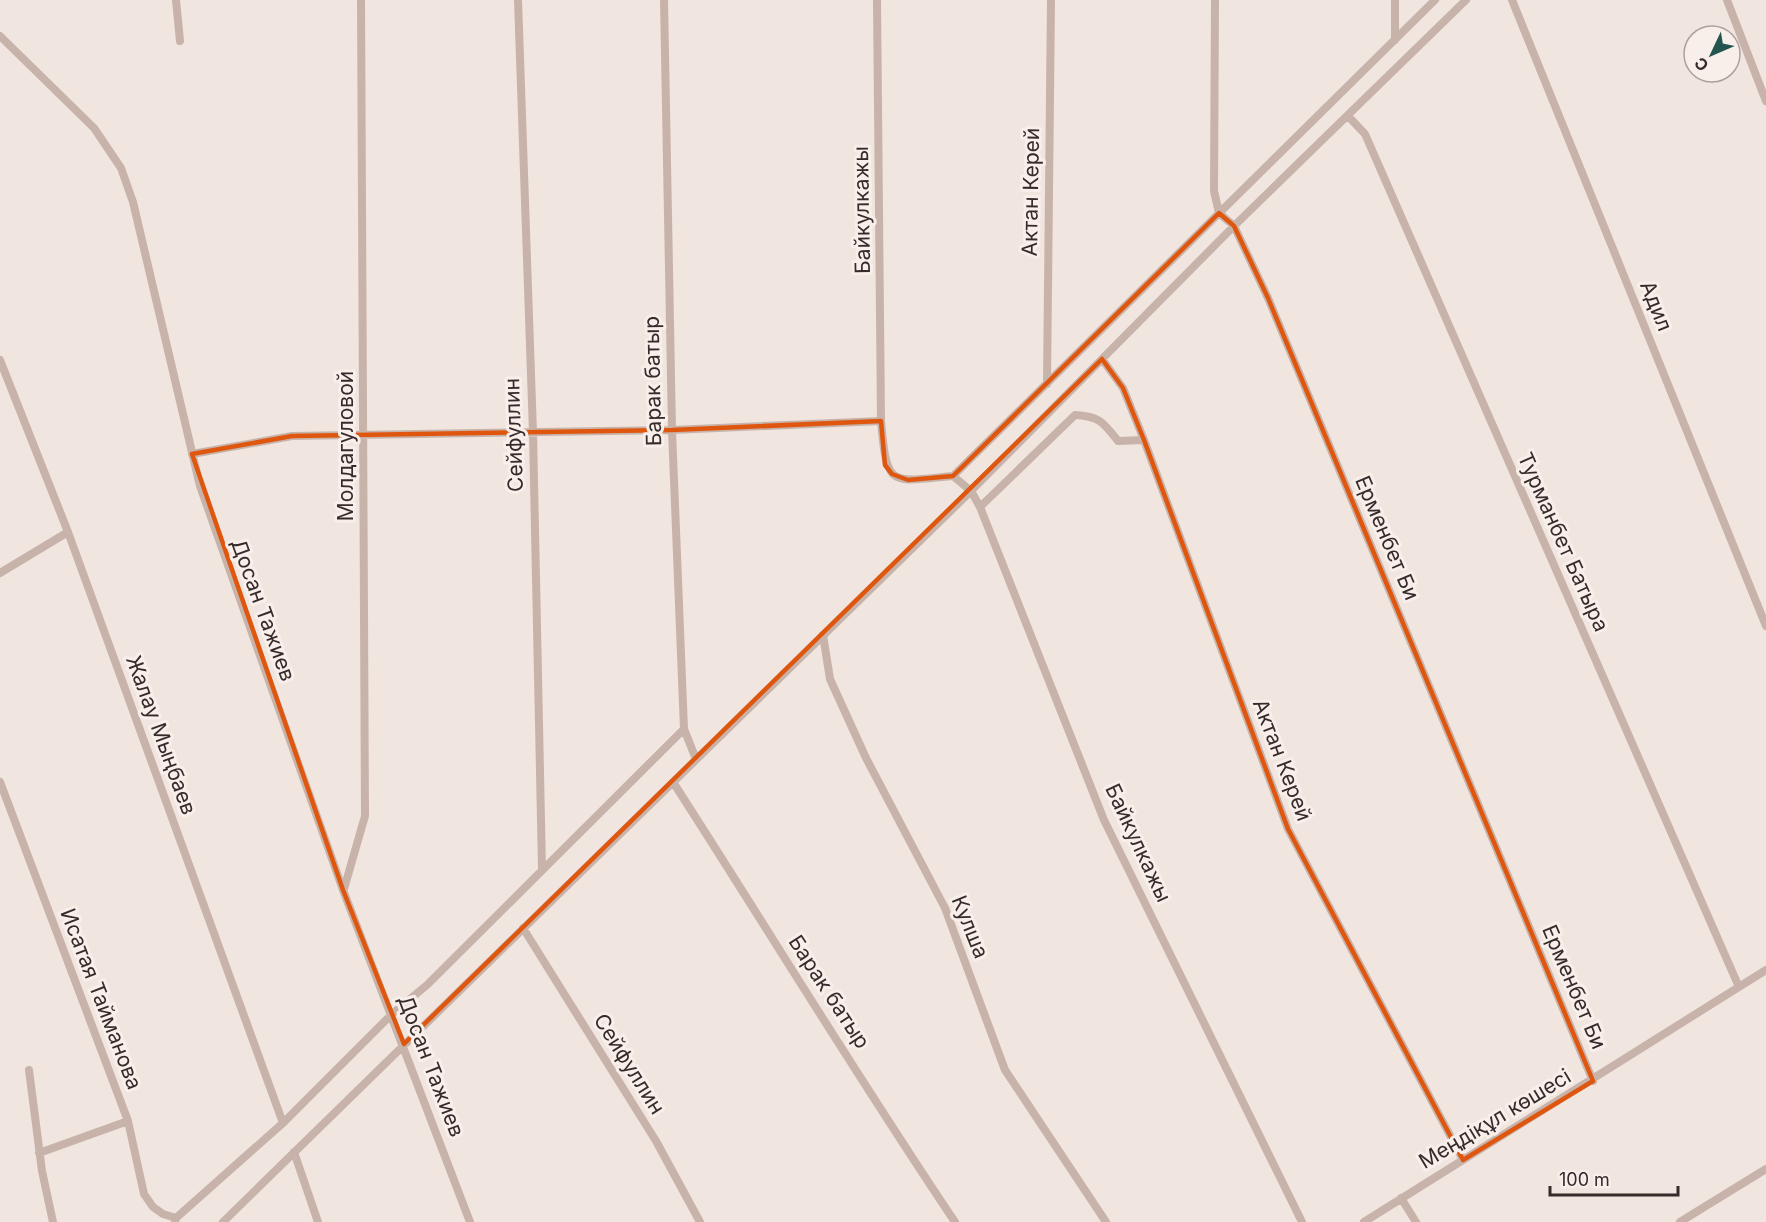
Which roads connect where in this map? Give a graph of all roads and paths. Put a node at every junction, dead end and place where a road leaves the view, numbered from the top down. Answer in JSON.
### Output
{"nodes":[{"id":1,"x":176,"y":0,"type":"edge"},
{"id":2,"x":361,"y":0,"type":"edge"},
{"id":3,"x":518,"y":0,"type":"edge"},
{"id":4,"x":664,"y":0,"type":"edge"},
{"id":5,"x":878,"y":0,"type":"edge"},
{"id":6,"x":1051,"y":0,"type":"edge"},
{"id":7,"x":1215,"y":0,"type":"edge"},
{"id":8,"x":1395,"y":0,"type":"edge"},
{"id":9,"x":1435,"y":0,"type":"edge"},
{"id":10,"x":1466,"y":0,"type":"edge"},
{"id":11,"x":1512,"y":0,"type":"edge"},
{"id":12,"x":1727,"y":0,"type":"edge"},
{"id":13,"x":0,"y":36,"type":"edge"},
{"id":14,"x":1395,"y":40,"type":"junction"},
{"id":15,"x":180,"y":41,"type":"dead end"},
{"id":16,"x":1766,"y":101,"type":"edge"},
{"id":17,"x":1348,"y":116,"type":"junction"},
{"id":18,"x":1219,"y":213,"type":"junction"},
{"id":19,"x":1234,"y":226,"type":"junction"},
{"id":20,"x":1102,"y":359,"type":"junction"},
{"id":21,"x":0,"y":360,"type":"edge"},
{"id":22,"x":1047,"y":384,"type":"junction"},
{"id":23,"x":882,"y":421,"type":"junction"},
{"id":24,"x":672,"y":430,"type":"junction"},
{"id":25,"x":532,"y":432,"type":"junction"},
{"id":26,"x":364,"y":435,"type":"junction"},
{"id":27,"x":1144,"y":440,"type":"junction"},
{"id":28,"x":192,"y":454,"type":"junction"},
{"id":29,"x":953,"y":476,"type":"junction"},
{"id":30,"x":971,"y":491,"type":"junction"},
{"id":31,"x":980,"y":507,"type":"junction"},
{"id":32,"x":68,"y":531,"type":"junction"},
{"id":33,"x":0,"y":573,"type":"edge"},
{"id":34,"x":1766,"y":626,"type":"edge"},
{"id":35,"x":823,"y":635,"type":"junction"},
{"id":36,"x":684,"y":729,"type":"junction"},
{"id":37,"x":696,"y":759,"type":"junction"},
{"id":38,"x":0,"y":782,"type":"edge"},
{"id":39,"x":673,"y":782,"type":"junction"},
{"id":40,"x":542,"y":869,"type":"junction"},
{"id":41,"x":344,"y":890,"type":"junction"},
{"id":42,"x":523,"y":928,"type":"junction"},
{"id":43,"x":1766,"y":970,"type":"edge"},
{"id":44,"x":1739,"y":987,"type":"junction"},
{"id":45,"x":392,"y":1014,"type":"junction"},
{"id":46,"x":404,"y":1044,"type":"junction"},
{"id":47,"x":29,"y":1070,"type":"dead end"},
{"id":48,"x":1593,"y":1080,"type":"junction"},
{"id":49,"x":128,"y":1121,"type":"junction"},
{"id":50,"x":283,"y":1123,"type":"junction"},
{"id":51,"x":294,"y":1152,"type":"junction"},
{"id":52,"x":39,"y":1153,"type":"junction"},
{"id":53,"x":1463,"y":1160,"type":"junction"},
{"id":54,"x":1766,"y":1169,"type":"edge"},
{"id":55,"x":1401,"y":1198,"type":"junction"},
{"id":56,"x":175,"y":1220,"type":"edge"},
{"id":57,"x":53,"y":1222,"type":"edge"},
{"id":58,"x":223,"y":1222,"type":"edge"},
{"id":59,"x":318,"y":1222,"type":"edge"},
{"id":60,"x":470,"y":1222,"type":"edge"},
{"id":61,"x":700,"y":1222,"type":"edge"},
{"id":62,"x":956,"y":1222,"type":"edge"},
{"id":63,"x":1106,"y":1222,"type":"edge"},
{"id":64,"x":1302,"y":1222,"type":"edge"},
{"id":65,"x":1364,"y":1222,"type":"edge"},
{"id":66,"x":1416,"y":1222,"type":"edge"},
{"id":67,"x":1680,"y":1222,"type":"edge"}],
"edges":[{"from":1,"to":15,"type":"street"},
{"from":2,"to":26,"type":"street","name":"Молдагуловой"},
{"from":3,"to":25,"type":"street","name":"Сейфуллин"},
{"from":4,"to":24,"type":"street","name":"Барак батыр"},
{"from":5,"to":23,"type":"street","name":"Байкулкажы"},
{"from":6,"to":22,"type":"street","name":"Актан Керей"},
{"from":7,"to":18,"type":"street"},
{"from":8,"to":14,"type":"street"},
{"from":9,"to":14,"type":"street"},
{"from":10,"to":17,"type":"street"},
{"from":11,"to":34,"type":"street","name":"Адил"},
{"from":12,"to":16,"type":"street"},
{"from":13,"to":28,"type":"street","name":"Досан Тажиев"},
{"from":14,"to":18,"type":"street"},
{"from":17,"to":19,"type":"street"},
{"from":17,"to":44,"type":"street","name":"Турманбет Батыра"},
{"from":18,"to":19,"type":"street","name":"Ерменбет Би"},
{"from":18,"to":22,"type":"street"},
{"from":19,"to":20,"type":"street"},
{"from":19,"to":48,"type":"street","name":"Ерменбет Би"},
{"from":20,"to":27,"type":"street","name":"Актан Керей"},
{"from":20,"to":30,"type":"street"},
{"from":21,"to":32,"type":"street","name":"Жалау Мыңбаев"},
{"from":22,"to":29,"type":"street"},
{"from":23,"to":24,"type":"street"},
{"from":23,"to":29,"type":"street","name":"Байкулкажы"},
{"from":24,"to":25,"type":"street"},
{"from":24,"to":36,"type":"street","name":"Барак батыр"},
{"from":25,"to":26,"type":"street"},
{"from":25,"to":40,"type":"street","name":"Сейфуллин"},
{"from":26,"to":28,"type":"street"},
{"from":26,"to":41,"type":"street","name":"Молдагуловой"},
{"from":27,"to":31,"type":"street"},
{"from":27,"to":53,"type":"street","name":"Актан Керей"},
{"from":28,"to":41,"type":"street","name":"Досан Тажиев"},
{"from":29,"to":30,"type":"street","name":"Байкулкажы"},
{"from":30,"to":31,"type":"street","name":"Байкулкажы"},
{"from":30,"to":35,"type":"street"},
{"from":31,"to":64,"type":"street","name":"Байкулкажы"},
{"from":32,"to":33,"type":"street"},
{"from":32,"to":50,"type":"street","name":"Жалау Мыңбаев"},
{"from":35,"to":37,"type":"street"},
{"from":35,"to":63,"type":"street","name":"Кулша"},
{"from":36,"to":37,"type":"street","name":"Барак батыр"},
{"from":36,"to":40,"type":"street"},
{"from":37,"to":39,"type":"street"},
{"from":38,"to":49,"type":"street","name":"Исатая Тайманова"},
{"from":39,"to":42,"type":"street"},
{"from":39,"to":62,"type":"street","name":"Барак батыр"},
{"from":40,"to":45,"type":"street"},
{"from":41,"to":45,"type":"street","name":"Досан Тажиев"},
{"from":42,"to":46,"type":"street"},
{"from":42,"to":61,"type":"street","name":"Сейфуллин"},
{"from":43,"to":44,"type":"street","name":"Меңдіқұл көшесі"},
{"from":44,"to":48,"type":"street","name":"Меңдіқұл көшесі"},
{"from":45,"to":46,"type":"street","name":"Досан Тажиев"},
{"from":45,"to":50,"type":"street"},
{"from":46,"to":51,"type":"street"},
{"from":46,"to":60,"type":"street","name":"Досан Тажиев"},
{"from":47,"to":52,"type":"street"},
{"from":48,"to":53,"type":"street","name":"Меңдіқұл көшесі"},
{"from":49,"to":52,"type":"street"},
{"from":49,"to":56,"type":"street","name":"Исатая Тайманова"},
{"from":50,"to":56,"type":"street"},
{"from":51,"to":58,"type":"street"},
{"from":51,"to":59,"type":"street"},
{"from":52,"to":57,"type":"street"},
{"from":53,"to":55,"type":"street","name":"Меңдіқұл көшесі"},
{"from":54,"to":67,"type":"street"},
{"from":55,"to":65,"type":"street","name":"Меңдіқұл көшесі"},
{"from":55,"to":66,"type":"street"}]}
